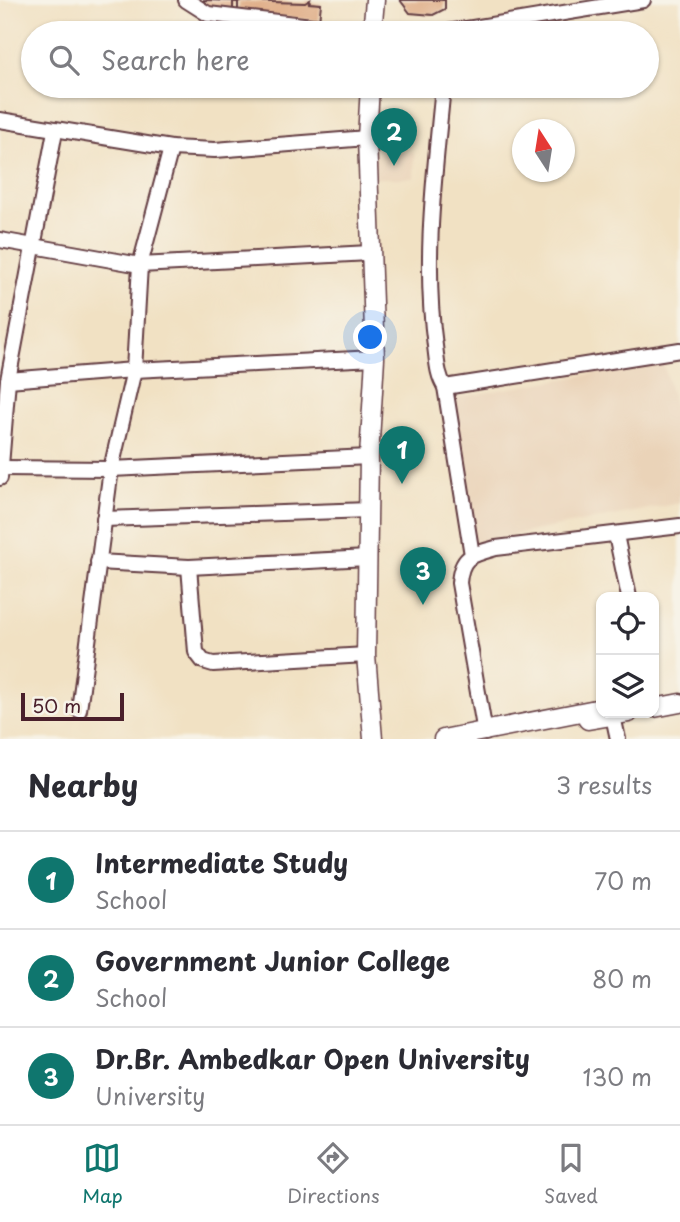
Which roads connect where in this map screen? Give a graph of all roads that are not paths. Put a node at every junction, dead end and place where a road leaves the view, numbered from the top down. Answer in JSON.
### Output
{"nodes":[{"id":1,"x":186,"y":0,"type":"edge"},
{"id":2,"x":375,"y":0,"type":"edge"},
{"id":3,"x":643,"y":0,"type":"edge"},
{"id":4,"x":268,"y":21,"type":"edge"},
{"id":5,"x":373,"y":21,"type":"edge"},
{"id":6,"x":519,"y":21,"type":"edge"},
{"id":7,"x":369,"y":98,"type":"edge"},
{"id":8,"x":442,"y":98,"type":"edge"},
{"id":9,"x":0,"y":120,"type":"edge"},
{"id":10,"x":55,"y":131,"type":"junction"},
{"id":11,"x":367,"y":138,"type":"junction"},
{"id":12,"x":171,"y":148,"type":"junction"},
{"id":13,"x":0,"y":240,"type":"edge"},
{"id":14,"x":33,"y":247,"type":"junction"},
{"id":15,"x":370,"y":253,"type":"junction"},
{"id":16,"x":140,"y":265,"type":"junction"},
{"id":17,"x":680,"y":350,"type":"edge"},
{"id":18,"x":375,"y":358,"type":"junction"},
{"id":19,"x":134,"y":370,"type":"junction"},
{"id":20,"x":8,"y":380,"type":"junction"},
{"id":21,"x":445,"y":387,"type":"junction"},
{"id":22,"x":369,"y":457,"type":"junction"},
{"id":23,"x":111,"y":468,"type":"junction"},
{"id":24,"x":1,"y":473,"type":"edge"},
{"id":25,"x":369,"y":510,"type":"junction"},
{"id":26,"x":104,"y":519,"type":"junction"},
{"id":27,"x":680,"y":526,"type":"edge"},
{"id":28,"x":616,"y":535,"type":"junction"},
{"id":29,"x":472,"y":555,"type":"junction"},
{"id":30,"x":368,"y":558,"type":"junction"},
{"id":31,"x":98,"y":562,"type":"junction"},
{"id":32,"x":189,"y":567,"type":"junction"},
{"id":33,"x":628,"y":592,"type":"edge"},
{"id":34,"x":366,"y":655,"type":"junction"},
{"id":35,"x":680,"y":693,"type":"edge"},
{"id":36,"x":659,"y":697,"type":"edge"},
{"id":37,"x":680,"y":703,"type":"edge"},
{"id":38,"x":369,"y":707,"type":"junction"},
{"id":39,"x":659,"y":707,"type":"edge"},
{"id":40,"x":79,"y":710,"type":"dead end"},
{"id":41,"x":596,"y":716,"type":"edge"},
{"id":42,"x":616,"y":718,"type":"edge"},
{"id":43,"x":486,"y":736,"type":"edge"},
{"id":44,"x":373,"y":739,"type":"edge"},
{"id":45,"x":388,"y":739,"type":"edge"},
{"id":46,"x":443,"y":739,"type":"edge"},
{"id":47,"x":618,"y":739,"type":"edge"}],
"edges":[{"from":1,"to":4,"type":"street"},
{"from":2,"to":5,"type":"street"},
{"from":3,"to":6,"type":"street"},
{"from":7,"to":11,"type":"street"},
{"from":8,"to":21,"type":"street"},
{"from":9,"to":10,"type":"street"},
{"from":10,"to":12,"type":"street"},
{"from":10,"to":14,"type":"street"},
{"from":11,"to":12,"type":"street"},
{"from":11,"to":15,"type":"street"},
{"from":12,"to":16,"type":"street"},
{"from":13,"to":14,"type":"street"},
{"from":14,"to":16,"type":"street"},
{"from":14,"to":20,"type":"street"},
{"from":15,"to":16,"type":"street"},
{"from":15,"to":18,"type":"street"},
{"from":16,"to":19,"type":"street"},
{"from":17,"to":21,"type":"street"},
{"from":18,"to":19,"type":"street"},
{"from":18,"to":22,"type":"street"},
{"from":19,"to":20,"type":"street"},
{"from":19,"to":23,"type":"street"},
{"from":20,"to":24,"type":"street"},
{"from":21,"to":29,"type":"street"},
{"from":22,"to":23,"type":"street"},
{"from":22,"to":25,"type":"street"},
{"from":23,"to":24,"type":"street"},
{"from":23,"to":26,"type":"street"},
{"from":25,"to":26,"type":"street"},
{"from":25,"to":30,"type":"street"},
{"from":26,"to":31,"type":"street"},
{"from":27,"to":28,"type":"street"},
{"from":28,"to":29,"type":"street"},
{"from":28,"to":33,"type":"street"},
{"from":29,"to":43,"type":"street"},
{"from":30,"to":32,"type":"street"},
{"from":30,"to":34,"type":"street"},
{"from":31,"to":32,"type":"street"},
{"from":31,"to":40,"type":"street"},
{"from":32,"to":34,"type":"street"},
{"from":34,"to":38,"type":"street"},
{"from":35,"to":36,"type":"street"},
{"from":37,"to":39,"type":"street"},
{"from":38,"to":44,"type":"street"},
{"from":38,"to":45,"type":"street"},
{"from":41,"to":43,"type":"street"},
{"from":42,"to":47,"type":"street"},
{"from":43,"to":46,"type":"street"}]}
